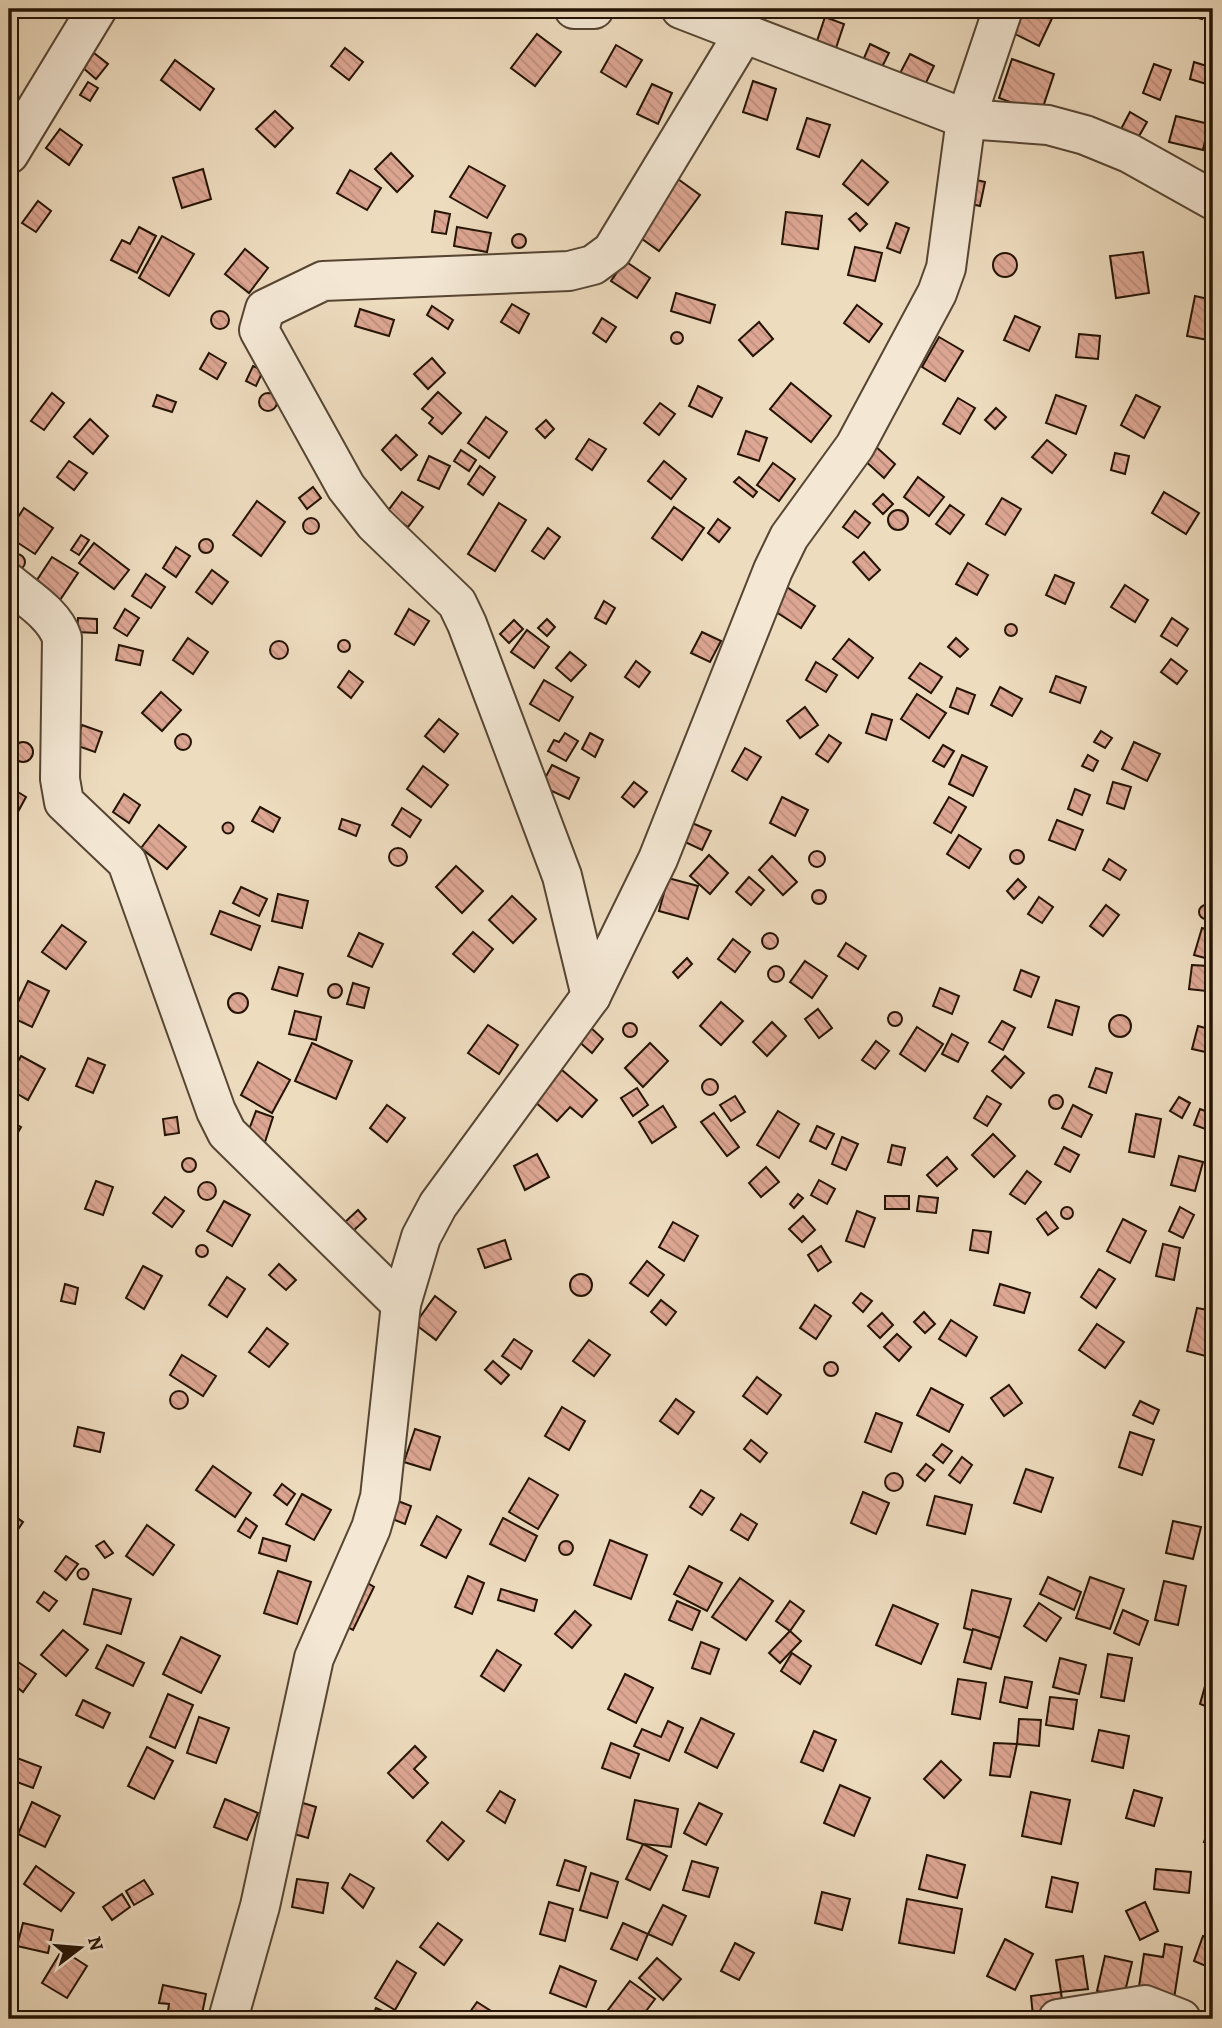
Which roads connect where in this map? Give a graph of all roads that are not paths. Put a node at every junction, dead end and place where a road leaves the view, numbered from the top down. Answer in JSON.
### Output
{"nodes":[{"id":1,"x":97,"y":9,"type":"edge"},
{"id":2,"x":574,"y":9,"type":"edge"},
{"id":3,"x":594,"y":9,"type":"edge"},
{"id":4,"x":681,"y":9,"type":"edge"},
{"id":5,"x":1003,"y":9,"type":"edge"},
{"id":6,"x":744,"y":33,"type":"junction"},
{"id":7,"x":966,"y":119,"type":"junction"},
{"id":8,"x":9,"y":154,"type":"edge"},
{"id":9,"x":1213,"y":200,"type":"edge"},
{"id":10,"x":9,"y":583,"type":"edge"},
{"id":11,"x":591,"y":996,"type":"junction"},
{"id":12,"x":401,"y":1304,"type":"junction"},
{"id":13,"x":228,"y":2019,"type":"edge"},
{"id":14,"x":1058,"y":2019,"type":"edge"},
{"id":15,"x":1181,"y":2019,"type":"edge"}],
"edges":[{"from":1,"to":8,"type":"street"},
{"from":2,"to":3,"type":"street"},
{"from":4,"to":6,"type":"street"},
{"from":5,"to":7,"type":"street"},
{"from":6,"to":7,"type":"street"},
{"from":6,"to":11,"type":"street"},
{"from":7,"to":9,"type":"street"},
{"from":7,"to":11,"type":"street"},
{"from":10,"to":12,"type":"street"},
{"from":11,"to":12,"type":"street"},
{"from":12,"to":13,"type":"street"},
{"from":14,"to":15,"type":"street"}]}
